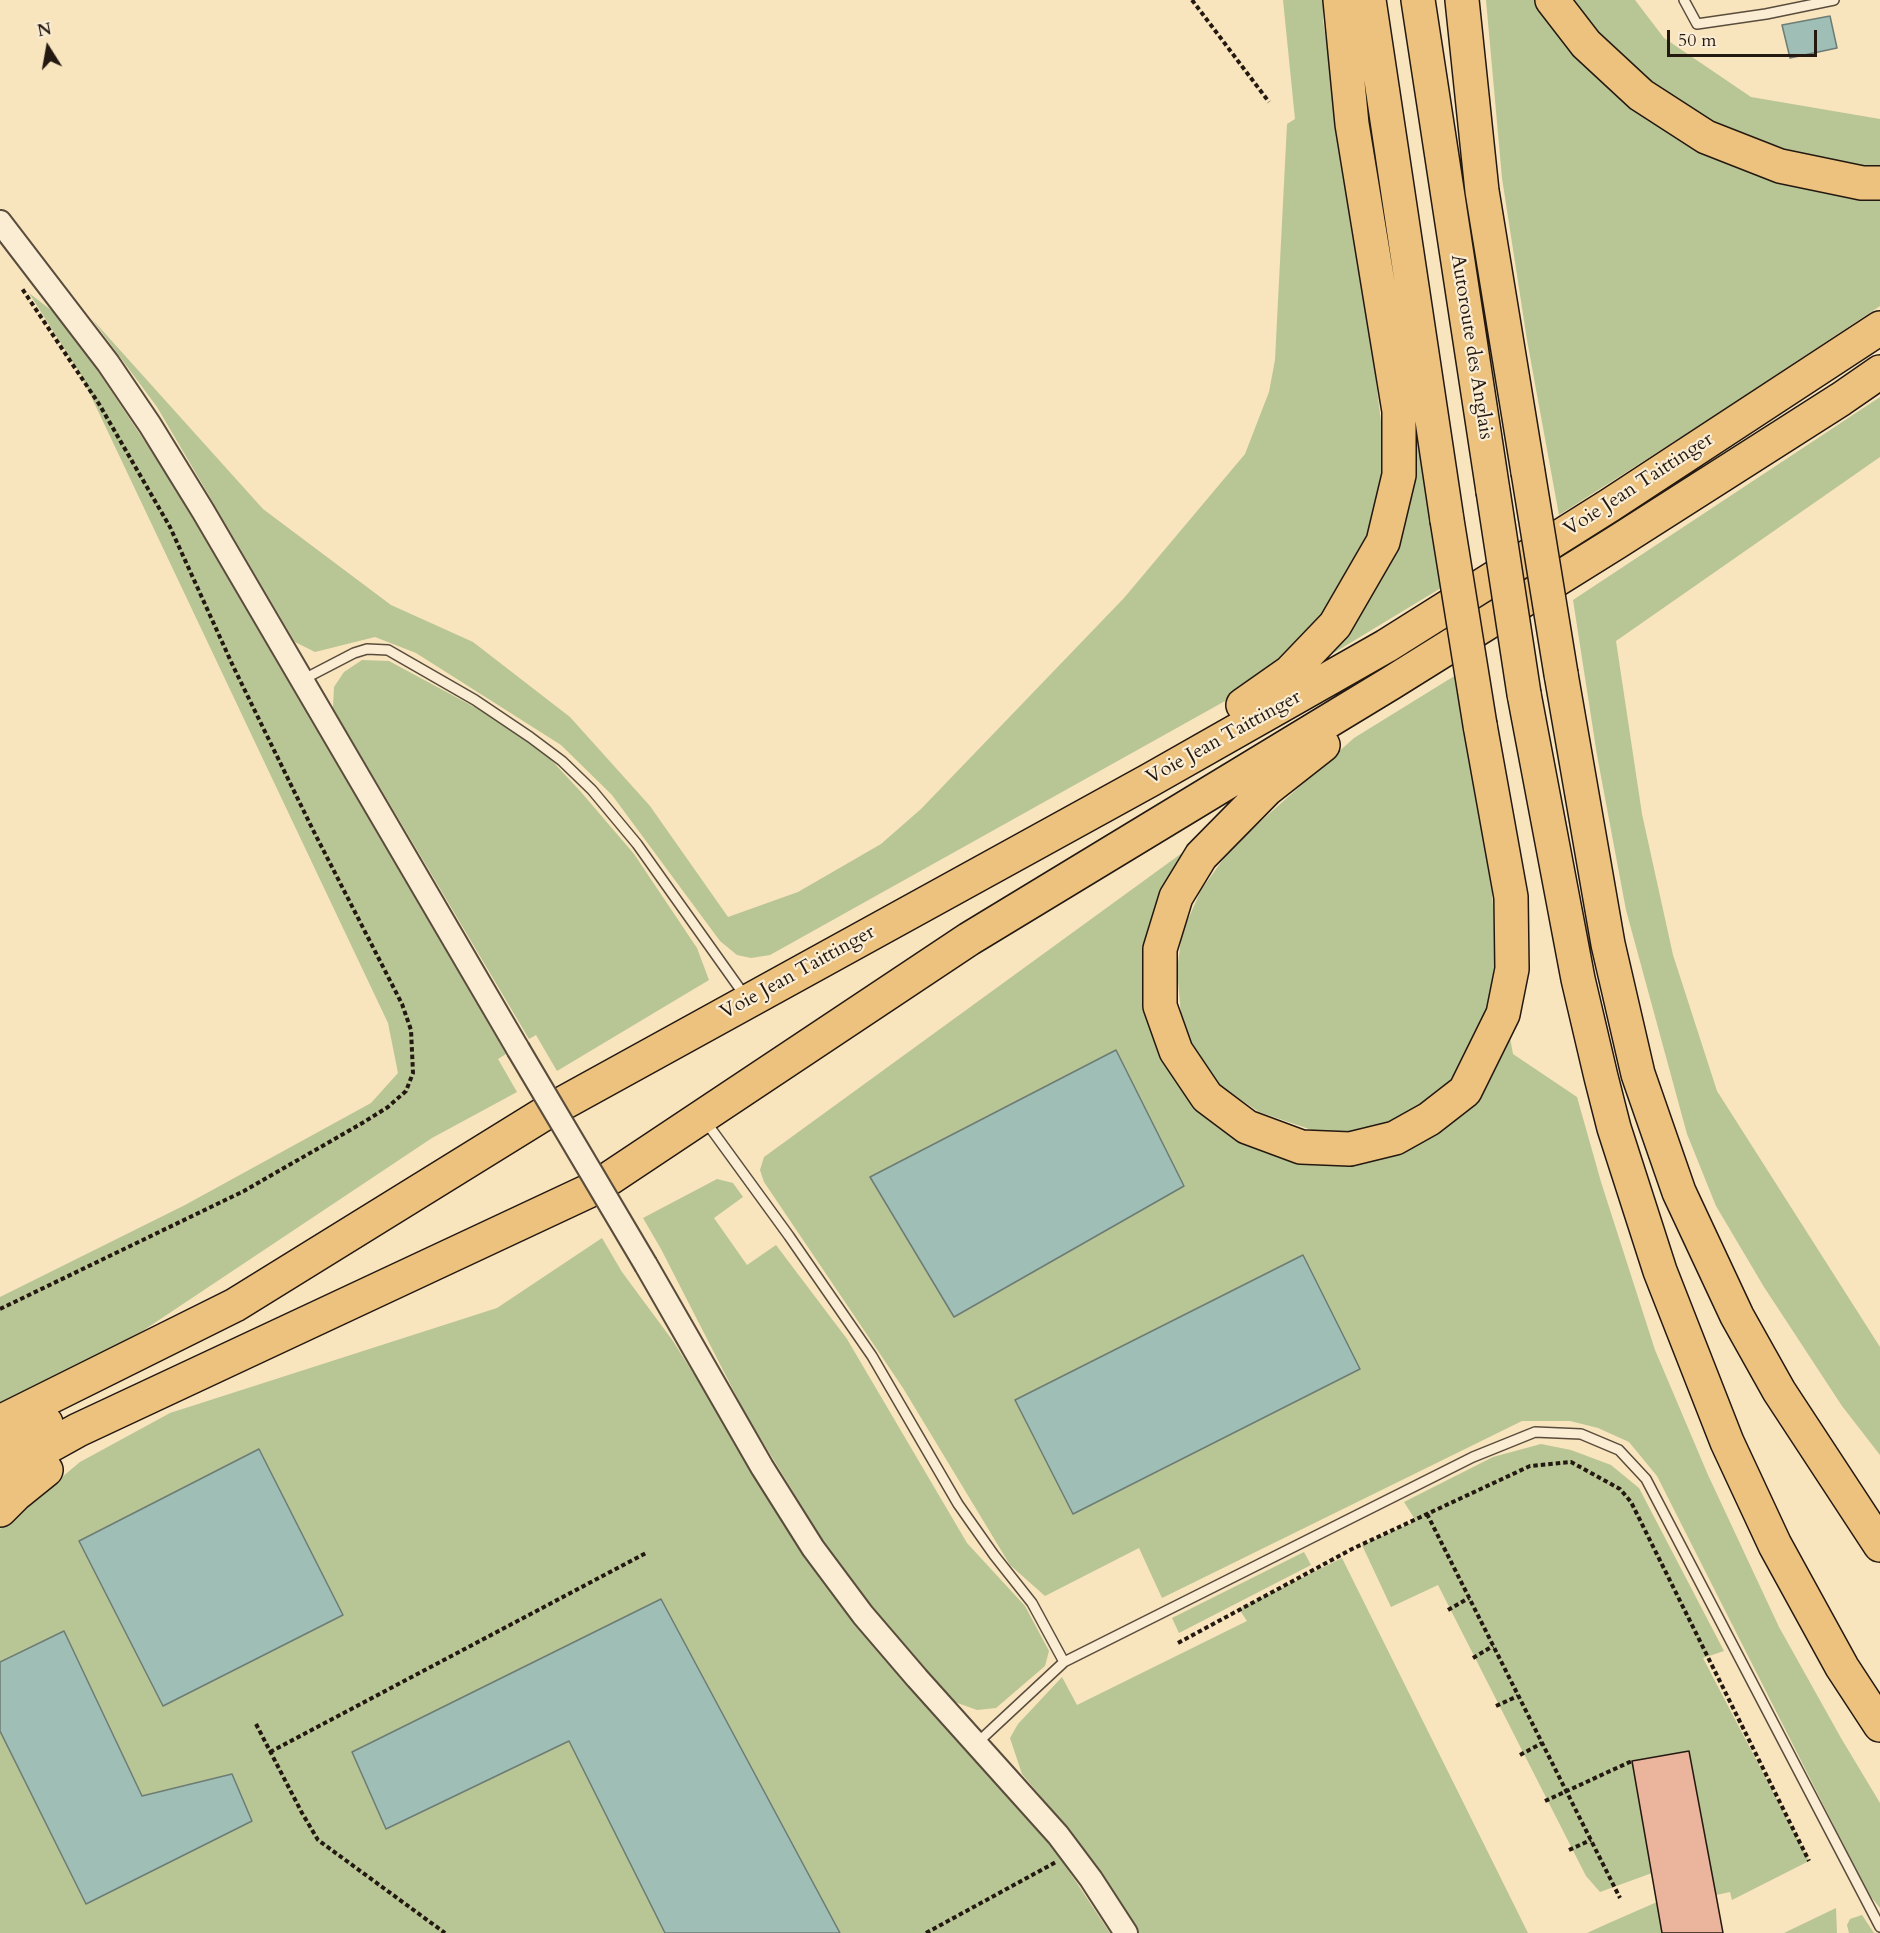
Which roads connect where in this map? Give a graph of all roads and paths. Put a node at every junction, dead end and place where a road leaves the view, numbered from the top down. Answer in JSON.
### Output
{"nodes":[{"id":1,"x":1192,"y":0,"type":"edge"},
{"id":2,"x":1340,"y":0,"type":"edge"},
{"id":3,"x":1369,"y":0,"type":"edge"},
{"id":4,"x":1418,"y":0,"type":"edge"},
{"id":5,"x":1462,"y":0,"type":"edge"},
{"id":6,"x":1552,"y":0,"type":"edge"},
{"id":7,"x":1684,"y":0,"type":"edge"},
{"id":8,"x":1834,"y":0,"type":"edge"},
{"id":9,"x":1269,"y":102,"type":"dead end"},
{"id":10,"x":1880,"y":183,"type":"edge"},
{"id":11,"x":0,"y":222,"type":"edge"},
{"id":12,"x":17,"y":280,"type":"dead end"},
{"id":13,"x":1880,"y":328,"type":"edge"},
{"id":14,"x":1880,"y":372,"type":"edge"},
{"id":15,"x":302,"y":680,"type":"junction"},
{"id":16,"x":1391,"y":682,"type":"junction"},
{"id":17,"x":1150,"y":780,"type":"junction"},
{"id":18,"x":748,"y":1000,"type":"junction"},
{"id":19,"x":703,"y":1118,"type":"junction"},
{"id":20,"x":235,"y":1305,"type":"junction"},
{"id":21,"x":0,"y":1309,"type":"edge"},
{"id":22,"x":167,"y":1389,"type":"junction"},
{"id":23,"x":0,"y":1422,"type":"edge"},
{"id":24,"x":0,"y":1448,"type":"edge"},
{"id":25,"x":0,"y":1478,"type":"edge"},
{"id":26,"x":0,"y":1510,"type":"edge"},
{"id":27,"x":1427,"y":1514,"type":"junction"},
{"id":28,"x":1880,"y":1545,"type":"edge"},
{"id":29,"x":646,"y":1553,"type":"dead end"},
{"id":30,"x":1469,"y":1598,"type":"junction"},
{"id":31,"x":1448,"y":1610,"type":"dead end"},
{"id":32,"x":1178,"y":1643,"type":"dead end"},
{"id":33,"x":1493,"y":1646,"type":"junction"},
{"id":34,"x":1473,"y":1658,"type":"dead end"},
{"id":35,"x":1064,"y":1662,"type":"junction"},
{"id":36,"x":1518,"y":1696,"type":"junction"},
{"id":37,"x":1496,"y":1706,"type":"dead end"},
{"id":38,"x":256,"y":1724,"type":"dead end"},
{"id":39,"x":1880,"y":1725,"type":"edge"},
{"id":40,"x":977,"y":1743,"type":"junction"},
{"id":41,"x":1542,"y":1743,"type":"junction"},
{"id":42,"x":270,"y":1752,"type":"junction"},
{"id":43,"x":1520,"y":1755,"type":"dead end"},
{"id":44,"x":1632,"y":1761,"type":"dead end"},
{"id":45,"x":1566,"y":1791,"type":"junction"},
{"id":46,"x":1545,"y":1802,"type":"dead end"},
{"id":47,"x":1591,"y":1840,"type":"junction"},
{"id":48,"x":1569,"y":1850,"type":"dead end"},
{"id":49,"x":1072,"y":1853,"type":"junction"},
{"id":50,"x":1809,"y":1861,"type":"dead end"},
{"id":51,"x":1620,"y":1898,"type":"dead end"},
{"id":52,"x":1880,"y":1927,"type":"edge"},
{"id":53,"x":445,"y":1933,"type":"edge"},
{"id":54,"x":926,"y":1933,"type":"edge"},
{"id":55,"x":1125,"y":1933,"type":"edge"}],
"edges":[{"from":1,"to":9,"type":"path"},
{"from":2,"to":17,"type":"highway"},
{"from":3,"to":16,"type":"highway","bridge":true},
{"from":4,"to":39,"type":"highway","name":"Autoroute des Anglais","bridge":true},
{"from":5,"to":28,"type":"highway","name":"Autoroute des Anglais","bridge":true},
{"from":6,"to":10,"type":"highway"},
{"from":7,"to":8,"type":"lane"},
{"from":11,"to":15,"type":"street"},
{"from":12,"to":21,"type":"path"},
{"from":13,"to":17,"type":"highway","name":"Voie Jean Taittinger"},
{"from":14,"to":16,"type":"highway","name":"Voie Jean Taittinger"},
{"from":15,"to":18,"type":"lane"},
{"from":15,"to":40,"type":"street","bridge":true},
{"from":16,"to":19,"type":"highway","name":"Voie Jean Taittinger"},
{"from":17,"to":18,"type":"highway","name":"Voie Jean Taittinger"},
{"from":18,"to":20,"type":"highway","name":"Voie Jean Taittinger"},
{"from":19,"to":22,"type":"highway","name":"Voie Jean Taittinger"},
{"from":19,"to":35,"type":"lane"},
{"from":20,"to":23,"type":"highway"},
{"from":20,"to":24,"type":"highway"},
{"from":22,"to":25,"type":"highway"},
{"from":22,"to":26,"type":"highway"},
{"from":27,"to":30,"type":"path"},
{"from":27,"to":32,"type":"path"},
{"from":27,"to":50,"type":"path"},
{"from":29,"to":42,"type":"path"},
{"from":30,"to":31,"type":"path"},
{"from":30,"to":33,"type":"path"},
{"from":33,"to":34,"type":"path"},
{"from":33,"to":36,"type":"path"},
{"from":35,"to":40,"type":"lane"},
{"from":35,"to":52,"type":"lane"},
{"from":36,"to":37,"type":"path"},
{"from":36,"to":41,"type":"path"},
{"from":38,"to":42,"type":"path"},
{"from":40,"to":49,"type":"street"},
{"from":41,"to":43,"type":"path"},
{"from":41,"to":45,"type":"path"},
{"from":42,"to":53,"type":"path"},
{"from":44,"to":45,"type":"path"},
{"from":45,"to":46,"type":"path"},
{"from":45,"to":47,"type":"path"},
{"from":47,"to":48,"type":"path"},
{"from":47,"to":51,"type":"path"},
{"from":49,"to":54,"type":"path"},
{"from":49,"to":55,"type":"street"}]}
